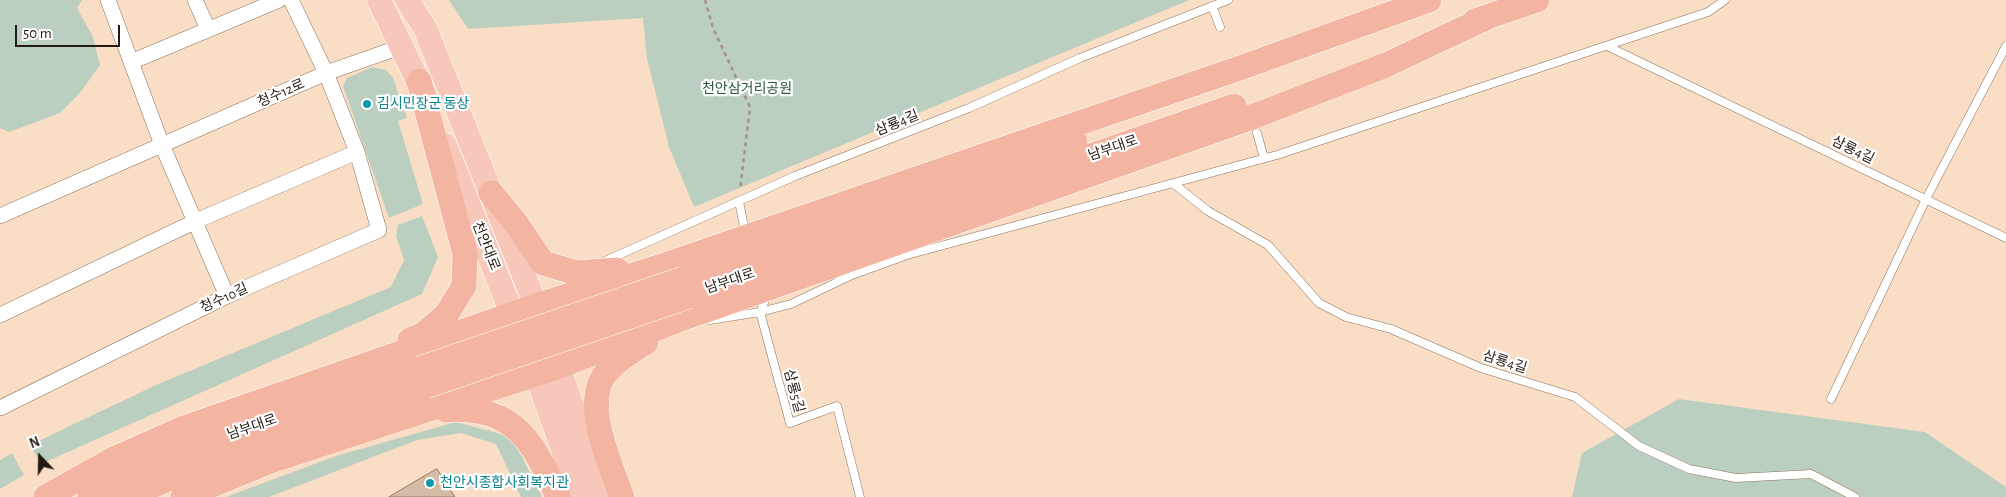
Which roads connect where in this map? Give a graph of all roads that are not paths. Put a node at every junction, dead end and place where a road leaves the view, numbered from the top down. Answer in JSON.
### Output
{"nodes":[{"id":1,"x":108,"y":0,"type":"edge"},
{"id":2,"x":195,"y":0,"type":"edge"},
{"id":3,"x":279,"y":0,"type":"edge"},
{"id":4,"x":291,"y":0,"type":"edge"},
{"id":5,"x":379,"y":0,"type":"edge"},
{"id":6,"x":407,"y":0,"type":"edge"},
{"id":7,"x":1228,"y":0,"type":"edge"},
{"id":8,"x":1429,"y":0,"type":"edge"},
{"id":9,"x":1444,"y":0,"type":"edge"},
{"id":10,"x":1536,"y":0,"type":"edge"},
{"id":11,"x":1725,"y":0,"type":"edge"},
{"id":12,"x":1212,"y":6,"type":"junction"},
{"id":13,"x":1490,"y":16,"type":"junction"},
{"id":14,"x":1220,"y":28,"type":"dead end"},
{"id":15,"x":208,"y":29,"type":"junction"},
{"id":16,"x":403,"y":46,"type":"junction"},
{"id":17,"x":1607,"y":46,"type":"junction"},
{"id":18,"x":2006,"y":46,"type":"edge"},
{"id":19,"x":131,"y":62,"type":"junction"},
{"id":20,"x":326,"y":73,"type":"junction"},
{"id":21,"x":419,"y":81,"type":"junction"},
{"id":22,"x":1257,"y":133,"type":"dead end"},
{"id":23,"x":162,"y":145,"type":"junction"},
{"id":24,"x":357,"y":152,"type":"junction"},
{"id":25,"x":1264,"y":158,"type":"junction"},
{"id":26,"x":1174,"y":184,"type":"junction"},
{"id":27,"x":491,"y":193,"type":"junction"},
{"id":28,"x":1926,"y":199,"type":"junction"},
{"id":29,"x":739,"y":201,"type":"junction"},
{"id":30,"x":0,"y":216,"type":"edge"},
{"id":31,"x":196,"y":221,"type":"junction"},
{"id":32,"x":743,"y":222,"type":"dead end"},
{"id":33,"x":2006,"y":238,"type":"edge"},
{"id":34,"x":660,"y":267,"type":"junction"},
{"id":35,"x":577,"y":273,"type":"junction"},
{"id":36,"x":686,"y":288,"type":"junction"},
{"id":37,"x":227,"y":296,"type":"junction"},
{"id":38,"x":764,"y":303,"type":"dead end"},
{"id":39,"x":536,"y":306,"type":"junction"},
{"id":40,"x":760,"y":312,"type":"junction"},
{"id":41,"x":513,"y":314,"type":"junction"},
{"id":42,"x":0,"y":315,"type":"edge"},
{"id":43,"x":678,"y":320,"type":"junction"},
{"id":44,"x":547,"y":370,"type":"junction"},
{"id":45,"x":426,"y":377,"type":"junction"},
{"id":46,"x":310,"y":385,"type":"junction"},
{"id":47,"x":1830,"y":399,"type":"dead end"},
{"id":48,"x":0,"y":408,"type":"edge"},
{"id":49,"x":368,"y":427,"type":"junction"},
{"id":50,"x":46,"y":497,"type":"edge"},
{"id":51,"x":90,"y":497,"type":"edge"},
{"id":52,"x":127,"y":497,"type":"edge"},
{"id":53,"x":183,"y":497,"type":"edge"},
{"id":54,"x":558,"y":497,"type":"edge"},
{"id":55,"x":580,"y":497,"type":"edge"},
{"id":56,"x":605,"y":497,"type":"edge"},
{"id":57,"x":622,"y":497,"type":"edge"},
{"id":58,"x":860,"y":497,"type":"edge"},
{"id":59,"x":1855,"y":497,"type":"edge"}],
"edges":[{"from":1,"to":19,"type":"street"},
{"from":2,"to":15,"type":"street"},
{"from":3,"to":15,"type":"street"},
{"from":4,"to":20,"type":"street","name":"청수10길"},
{"from":5,"to":16,"type":"main road","name":"천안대로"},
{"from":6,"to":27,"type":"main road","name":"천안대로"},
{"from":7,"to":12,"type":"lane","name":"삼룡4길"},
{"from":8,"to":34,"type":"highway"},
{"from":9,"to":36,"type":"highway","name":"남부대로"},
{"from":10,"to":13,"type":"highway","name":"남부대로"},
{"from":11,"to":17,"type":"lane"},
{"from":12,"to":14,"type":"lane"},
{"from":12,"to":29,"type":"lane","name":"삼룡4길"},
{"from":13,"to":36,"type":"highway","name":"남부대로"},
{"from":13,"to":43,"type":"highway"},
{"from":15,"to":19,"type":"street"},
{"from":16,"to":20,"type":"street","name":"청수12로"},
{"from":16,"to":21,"type":"main road","name":"천안대로"},
{"from":17,"to":25,"type":"lane"},
{"from":17,"to":28,"type":"lane","name":"삼룡4길"},
{"from":18,"to":28,"type":"lane"},
{"from":19,"to":23,"type":"street"},
{"from":20,"to":23,"type":"street","name":"청수12로"},
{"from":20,"to":24,"type":"street","name":"청수10길"},
{"from":21,"to":41,"type":"main road","name":"천안대로"},
{"from":21,"to":46,"type":"highway"},
{"from":22,"to":25,"type":"lane"},
{"from":23,"to":30,"type":"street","name":"청수12로"},
{"from":23,"to":31,"type":"street"},
{"from":24,"to":31,"type":"street"},
{"from":24,"to":37,"type":"street","name":"청수10길"},
{"from":25,"to":26,"type":"lane"},
{"from":26,"to":40,"type":"lane"},
{"from":26,"to":59,"type":"lane","name":"삼룡4길"},
{"from":27,"to":35,"type":"highway"},
{"from":27,"to":39,"type":"main road","name":"천안대로"},
{"from":28,"to":33,"type":"lane","name":"삼룡4길"},
{"from":28,"to":47,"type":"lane"},
{"from":29,"to":32,"type":"lane"},
{"from":29,"to":35,"type":"lane","name":"삼룡4길"},
{"from":31,"to":37,"type":"street"},
{"from":31,"to":42,"type":"street"},
{"from":34,"to":35,"type":"highway"},
{"from":34,"to":39,"type":"highway"},
{"from":36,"to":45,"type":"highway","bridge":true},
{"from":37,"to":48,"type":"street","name":"청수10길"},
{"from":38,"to":40,"type":"lane"},
{"from":39,"to":41,"type":"highway"},
{"from":39,"to":44,"type":"main road","name":"천안대로"},
{"from":40,"to":43,"type":"lane"},
{"from":40,"to":58,"type":"lane","name":"삼룡5길"},
{"from":41,"to":44,"type":"main road","name":"천안대로"},
{"from":41,"to":45,"type":"highway"},
{"from":43,"to":44,"type":"highway"},
{"from":43,"to":57,"type":"highway"},
{"from":44,"to":45,"type":"highway"},
{"from":44,"to":55,"type":"main road","name":"천안대로"},
{"from":44,"to":56,"type":"main road","name":"천안대로"},
{"from":45,"to":46,"type":"highway"},
{"from":45,"to":49,"type":"highway"},
{"from":45,"to":51,"type":"highway","name":"남부대로"},
{"from":45,"to":52,"type":"highway","name":"남부대로"},
{"from":46,"to":50,"type":"highway"},
{"from":49,"to":53,"type":"highway"},
{"from":49,"to":54,"type":"highway"}]}
